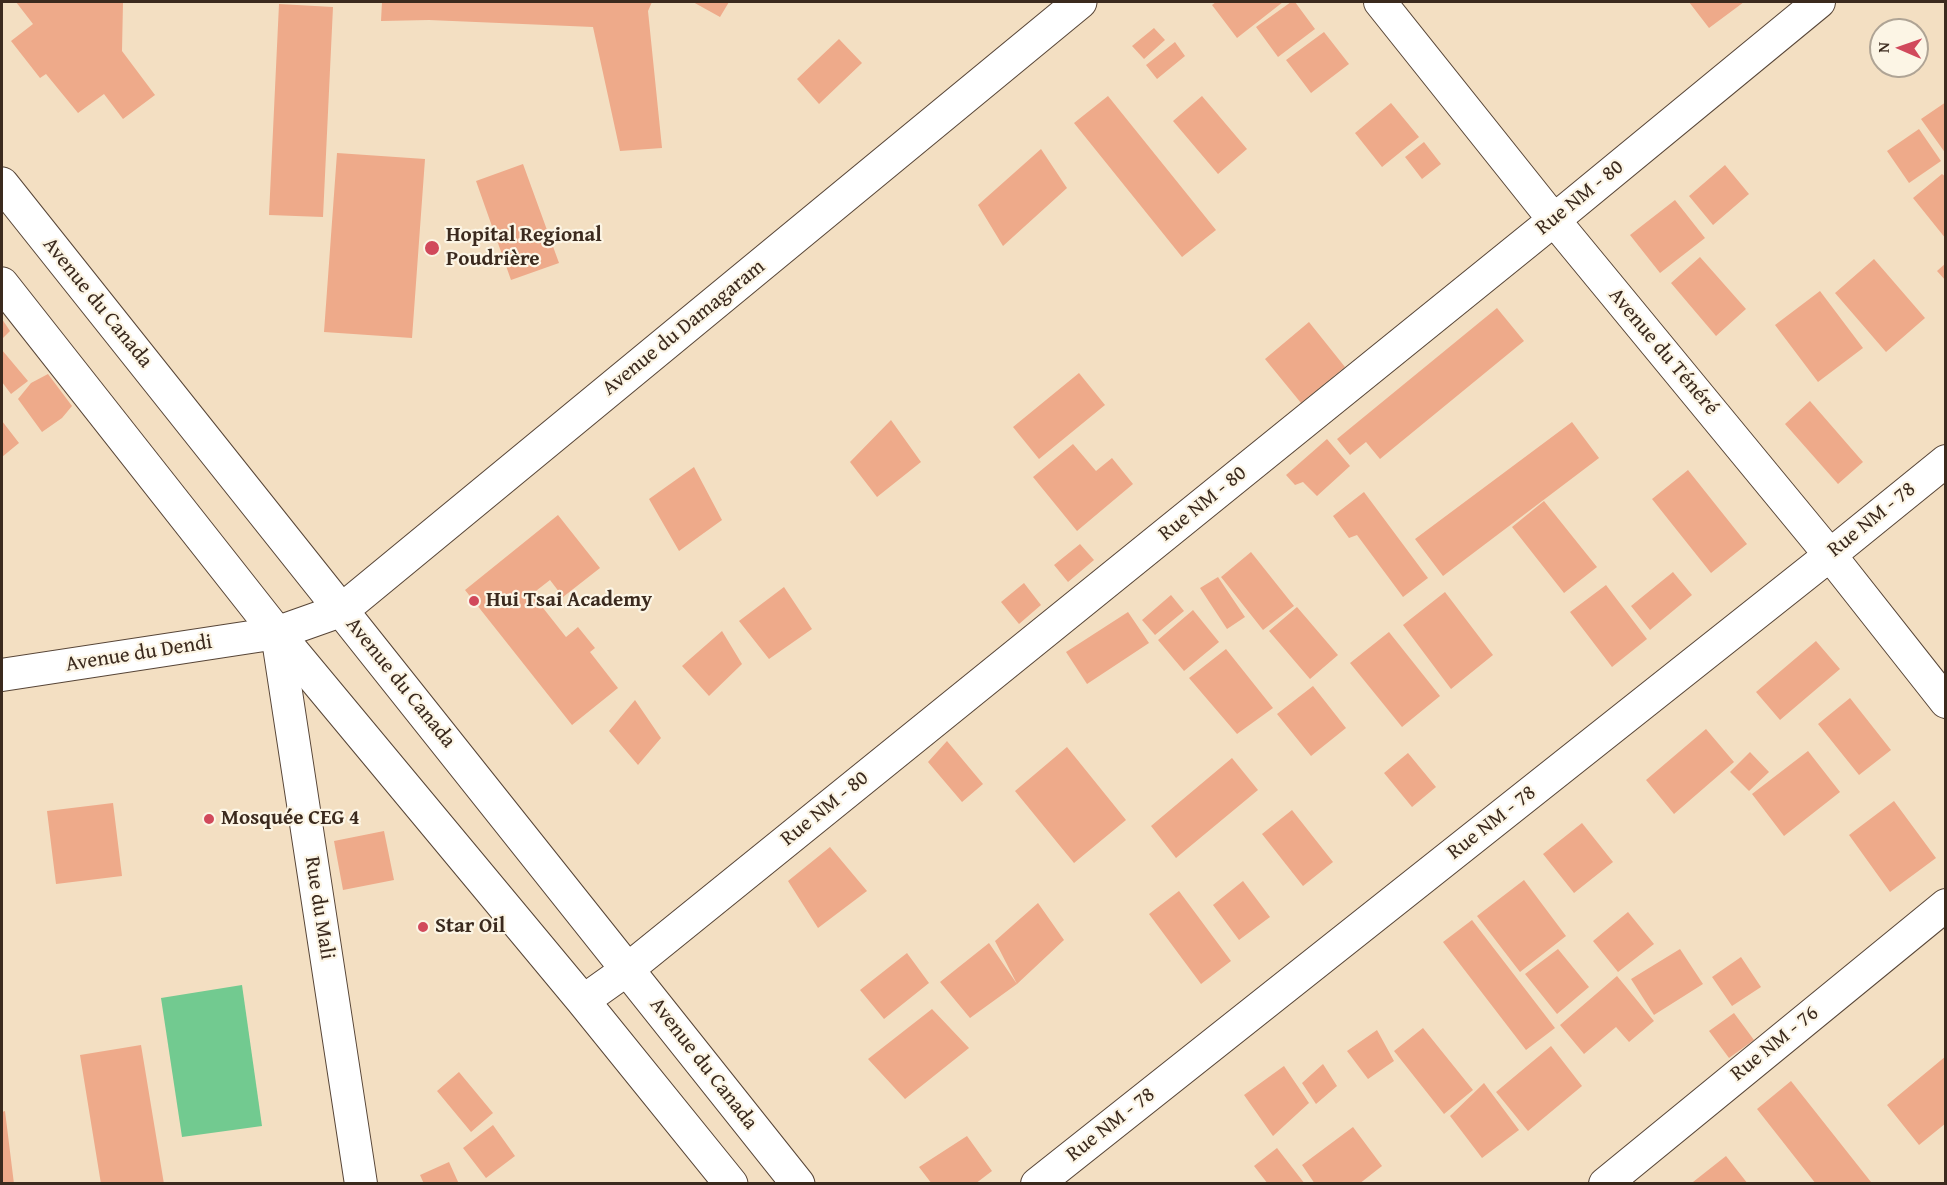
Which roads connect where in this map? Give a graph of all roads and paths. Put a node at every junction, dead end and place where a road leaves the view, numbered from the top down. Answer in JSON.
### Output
{"nodes":[{"id":1,"x":1080,"y":2,"type":"edge"},
{"id":2,"x":1380,"y":2,"type":"edge"},
{"id":3,"x":1819,"y":2,"type":"edge"},
{"id":4,"x":2,"y":184,"type":"edge"},
{"id":5,"x":1554,"y":220,"type":"junction"},
{"id":6,"x":2,"y":284,"type":"edge"},
{"id":7,"x":1946,"y":460,"type":"edge"},
{"id":8,"x":1830,"y":555,"type":"junction"},
{"id":9,"x":342,"y":610,"type":"junction"},
{"id":10,"x":277,"y":633,"type":"junction"},
{"id":11,"x":2,"y":675,"type":"edge"},
{"id":12,"x":1946,"y":702,"type":"edge"},
{"id":13,"x":1946,"y":905,"type":"edge"},
{"id":14,"x":628,"y":969,"type":"junction"},
{"id":15,"x":583,"y":1001,"type":"junction"},
{"id":16,"x":361,"y":1184,"type":"edge"},
{"id":17,"x":731,"y":1184,"type":"edge"},
{"id":18,"x":798,"y":1184,"type":"edge"},
{"id":19,"x":1037,"y":1184,"type":"edge"},
{"id":20,"x":1605,"y":1184,"type":"edge"}],
"edges":[{"from":1,"to":9,"type":"street","name":"Avenue du Damagaram"},
{"from":2,"to":5,"type":"street","name":"Avenue du Ténéré"},
{"from":3,"to":5,"type":"street","name":"Rue NM - 80"},
{"from":4,"to":9,"type":"street","name":"Avenue du Canada"},
{"from":5,"to":8,"type":"street","name":"Avenue du Ténéré"},
{"from":5,"to":14,"type":"street","name":"Rue NM - 80"},
{"from":6,"to":10,"type":"street"},
{"from":7,"to":8,"type":"street","name":"Rue NM - 78"},
{"from":8,"to":12,"type":"street","name":"Avenue du Ténéré"},
{"from":8,"to":19,"type":"street","name":"Rue NM - 78"},
{"from":9,"to":10,"type":"street","name":"Avenue du Damagaram"},
{"from":9,"to":14,"type":"street","name":"Avenue du Canada"},
{"from":10,"to":11,"type":"street","name":"Avenue du Dendi"},
{"from":10,"to":15,"type":"street"},
{"from":10,"to":16,"type":"street","name":"Rue du Mali"},
{"from":13,"to":20,"type":"street","name":"Rue NM - 76"},
{"from":14,"to":15,"type":"street","name":"Rue NM - 80"},
{"from":14,"to":18,"type":"street","name":"Avenue du Canada"},
{"from":15,"to":17,"type":"street"}]}
